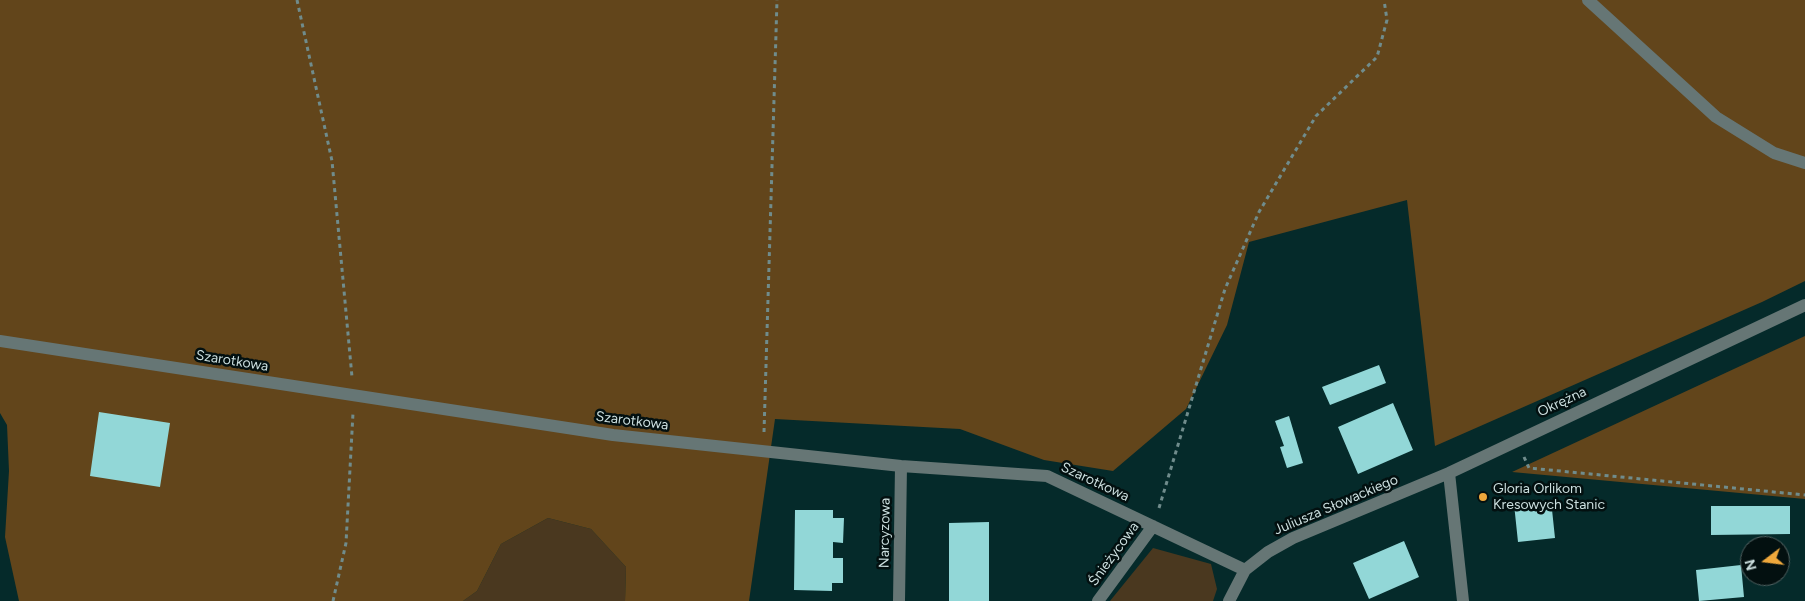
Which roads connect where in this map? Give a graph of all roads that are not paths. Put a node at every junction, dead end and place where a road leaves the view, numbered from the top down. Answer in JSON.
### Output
{"nodes":[{"id":1,"x":1588,"y":0,"type":"edge"},
{"id":2,"x":1805,"y":163,"type":"edge"},
{"id":3,"x":1805,"y":305,"type":"edge"},
{"id":4,"x":0,"y":341,"type":"edge"},
{"id":5,"x":901,"y":466,"type":"junction"},
{"id":6,"x":1449,"y":473,"type":"junction"},
{"id":7,"x":1154,"y":526,"type":"junction"},
{"id":8,"x":1245,"y":570,"type":"junction"},
{"id":9,"x":899,"y":601,"type":"edge"},
{"id":10,"x":1098,"y":601,"type":"edge"},
{"id":11,"x":1229,"y":601,"type":"edge"},
{"id":12,"x":1463,"y":601,"type":"edge"}],
"edges":[{"from":1,"to":2,"type":"street"},
{"from":3,"to":6,"type":"street","name":"Okrężna"},
{"from":4,"to":5,"type":"street","name":"Szarotkowa"},
{"from":5,"to":7,"type":"street","name":"Szarotkowa"},
{"from":5,"to":9,"type":"street","name":"Narcyzowa"},
{"from":6,"to":8,"type":"street","name":"Juliusza Słowackiego"},
{"from":6,"to":12,"type":"street"},
{"from":7,"to":8,"type":"street","name":"Szarotkowa"},
{"from":7,"to":10,"type":"street","name":"Śnieżycowa"},
{"from":8,"to":11,"type":"street","name":"Juliusza Słowackiego"}]}
